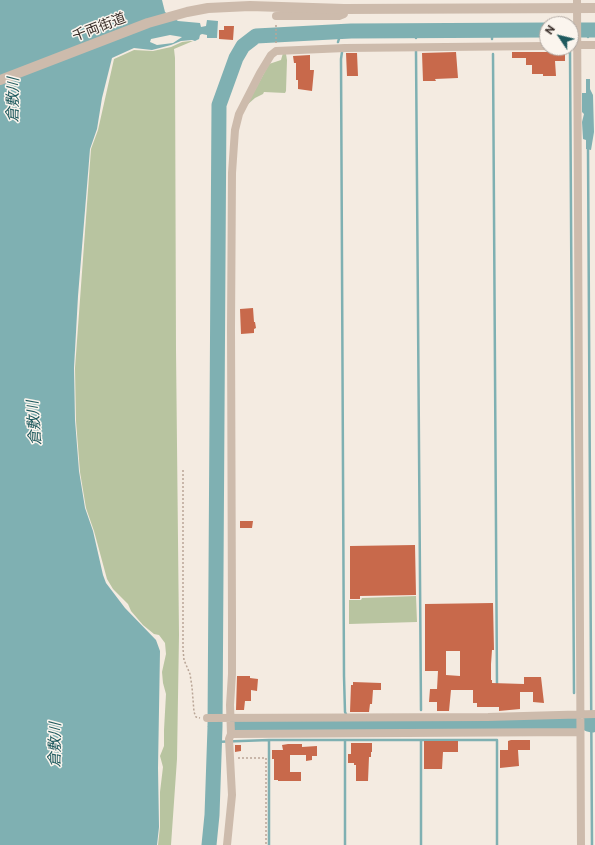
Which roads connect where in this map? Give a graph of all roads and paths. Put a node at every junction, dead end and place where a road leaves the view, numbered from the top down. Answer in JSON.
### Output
{"nodes":[{"id":1,"x":577,"y":4,"type":"edge"},
{"id":2,"x":595,"y":8,"type":"edge"},
{"id":3,"x":344,"y":9,"type":"junction"},
{"id":4,"x":276,"y":16,"type":"dead end"},
{"id":5,"x":578,"y":16,"type":"edge"},
{"id":6,"x":276,"y":25,"type":"dead end"},
{"id":7,"x":579,"y":44,"type":"edge"},
{"id":8,"x":276,"y":45,"type":"dead end"},
{"id":9,"x":595,"y":45,"type":"edge"},
{"id":10,"x":539,"y":46,"type":"edge"},
{"id":11,"x":575,"y":56,"type":"edge"},
{"id":12,"x":0,"y":80,"type":"edge"},
{"id":13,"x":183,"y":470,"type":"dead end"},
{"id":14,"x":588,"y":714,"type":"edge"},
{"id":15,"x":207,"y":718,"type":"joint"},
{"id":16,"x":226,"y":718,"type":"junction"},
{"id":17,"x":580,"y":732,"type":"junction"},
{"id":18,"x":230,"y":738,"type":"junction"},
{"id":19,"x":230,"y":759,"type":"junction"},
{"id":20,"x":227,"y":845,"type":"edge"},
{"id":21,"x":266,"y":845,"type":"edge"},
{"id":22,"x":581,"y":845,"type":"edge"}],
"edges":[{"from":1,"to":2,"type":"street","name":"千両街道"},
{"from":1,"to":3,"type":"street","name":"千両街道"},
{"from":1,"to":5,"type":"street"},
{"from":3,"to":4,"type":"street"},
{"from":3,"to":12,"type":"street","name":"千両街道"},
{"from":6,"to":8,"type":"path"},
{"from":7,"to":9,"type":"street"},
{"from":10,"to":16,"type":"street"},
{"from":11,"to":14,"type":"street"},
{"from":13,"to":15,"type":"path"},
{"from":14,"to":16,"type":"street"},
{"from":14,"to":17,"type":"street"},
{"from":15,"to":16,"type":"street"},
{"from":16,"to":18,"type":"street"},
{"from":17,"to":18,"type":"street"},
{"from":17,"to":22,"type":"street"},
{"from":18,"to":19,"type":"street"},
{"from":19,"to":20,"type":"street"},
{"from":19,"to":21,"type":"path"}]}
